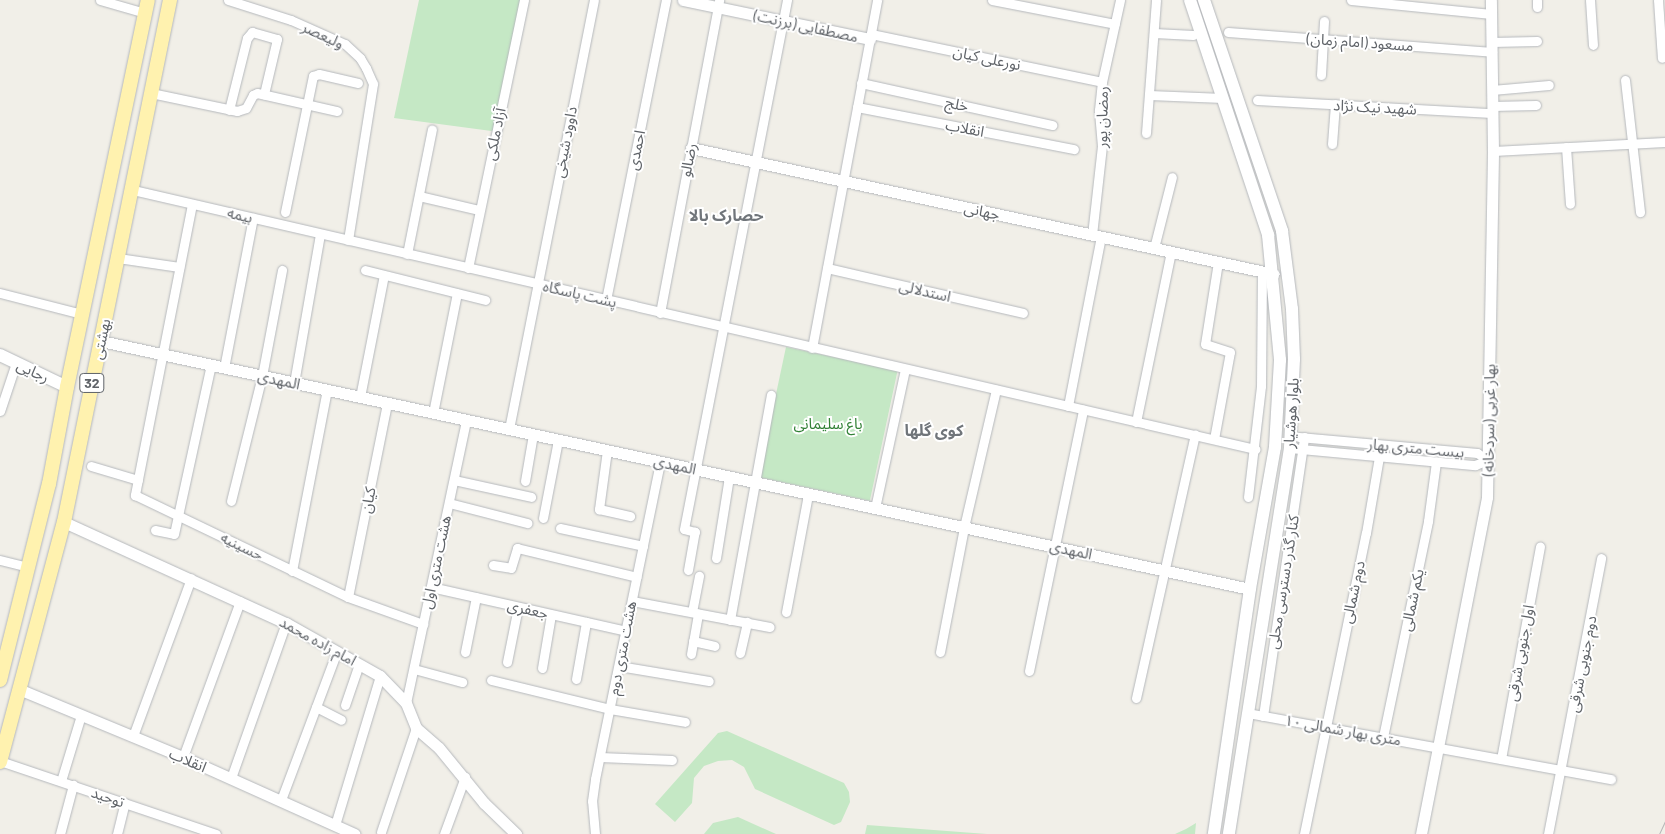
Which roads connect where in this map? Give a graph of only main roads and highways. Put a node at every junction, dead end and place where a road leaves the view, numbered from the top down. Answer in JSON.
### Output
{"nodes":[{"id":1,"x":170,"y":0,"type":"edge"},
{"id":2,"x":1190,"y":0,"type":"edge"},
{"id":3,"x":1204,"y":0,"type":"edge"},
{"id":4,"x":147,"y":7,"type":"edge"},
{"id":5,"x":1238,"y":101,"type":"junction"},
{"id":6,"x":1224,"y":102,"type":"junction"},
{"id":7,"x":1247,"y":129,"type":"junction"},
{"id":8,"x":1234,"y":132,"type":"junction"},
{"id":9,"x":114,"y":163,"type":"junction"},
{"id":10,"x":137,"y":167,"type":"junction"},
{"id":11,"x":106,"y":199,"type":"junction"},
{"id":12,"x":129,"y":206,"type":"junction"},
{"id":13,"x":0,"y":356,"type":"edge"},
{"id":14,"x":67,"y":386,"type":"junction"},
{"id":15,"x":4,"y":649,"type":"edge"},
{"id":16,"x":0,"y":680,"type":"edge"},
{"id":17,"x":0,"y":761,"type":"edge"},
{"id":18,"x":1214,"y":834,"type":"edge"},
{"id":19,"x":1229,"y":834,"type":"edge"}],
"edges":[{"from":1,"to":10,"type":"main road","name":"بهشتی","number":"32"},
{"from":2,"to":6,"type":"main road","name":"بلوار هوشیار"},
{"from":3,"to":5,"type":"main road","name":"بلوار هوشیار"},
{"from":4,"to":9,"type":"main road","name":"بهشتی","number":"32"},
{"from":5,"to":6,"type":"main road"},
{"from":5,"to":7,"type":"main road","name":"بلوار هوشیار"},
{"from":6,"to":8,"type":"main road","name":"بلوار هوشیار"},
{"from":7,"to":8,"type":"main road"},
{"from":7,"to":19,"type":"main road","name":"بلوار هوشیار"},
{"from":8,"to":18,"type":"main road","name":"بلوار هوشیار"},
{"from":9,"to":10,"type":"main road"},
{"from":9,"to":11,"type":"main road","name":"بهشتی","number":"32"},
{"from":10,"to":12,"type":"main road","name":"بهشتی","number":"32"},
{"from":11,"to":12,"type":"main road"},
{"from":11,"to":14,"type":"main road","name":"بهشتی","number":"32"},
{"from":12,"to":17,"type":"main road","name":"بهشتی","number":"32"},
{"from":13,"to":14,"type":"main road","name":"رجایی"},
{"from":14,"to":15,"type":"main road","name":"بهشتی","number":"32"},
{"from":15,"to":16,"type":"main road","name":"بهشتی","number":"32"}]}
